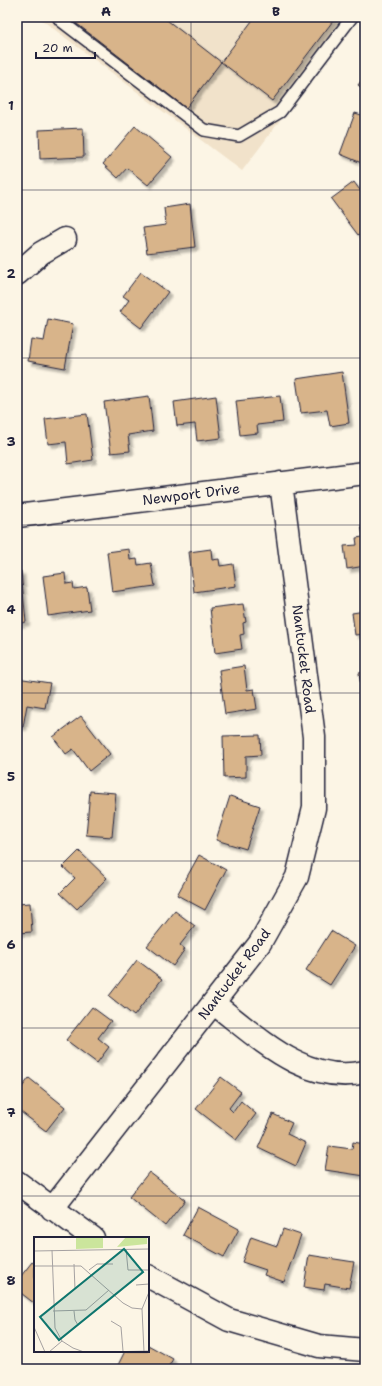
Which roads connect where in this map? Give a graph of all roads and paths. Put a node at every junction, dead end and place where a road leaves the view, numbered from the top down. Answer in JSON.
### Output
{"nodes":[{"id":1,"x":58,"y":17,"type":"edge"},
{"id":2,"x":352,"y":17,"type":"edge"},
{"id":3,"x":65,"y":239,"type":"dead end"},
{"id":4,"x":17,"y":274,"type":"edge"},
{"id":5,"x":365,"y":473,"type":"edge"},
{"id":6,"x":282,"y":483,"type":"junction"},
{"id":7,"x":17,"y":516,"type":"edge"},
{"id":8,"x":213,"y":1003,"type":"junction"},
{"id":9,"x":365,"y":1072,"type":"edge"},
{"id":10,"x":17,"y":1182,"type":"edge"},
{"id":11,"x":52,"y":1209,"type":"junction"},
{"id":12,"x":92,"y":1237,"type":"edge"},
{"id":13,"x":149,"y":1277,"type":"edge"},
{"id":14,"x":365,"y":1350,"type":"edge"}],
"edges":[{"from":1,"to":2,"type":"lane"},
{"from":3,"to":4,"type":"street"},
{"from":5,"to":6,"type":"street","name":"Newport Drive"},
{"from":6,"to":7,"type":"street","name":"Newport Drive"},
{"from":6,"to":8,"type":"street","name":"Nantucket Road"},
{"from":8,"to":9,"type":"street"},
{"from":8,"to":11,"type":"street","name":"Nantucket Road"},
{"from":10,"to":11,"type":"street"},
{"from":11,"to":12,"type":"street"},
{"from":13,"to":14,"type":"street"}]}
